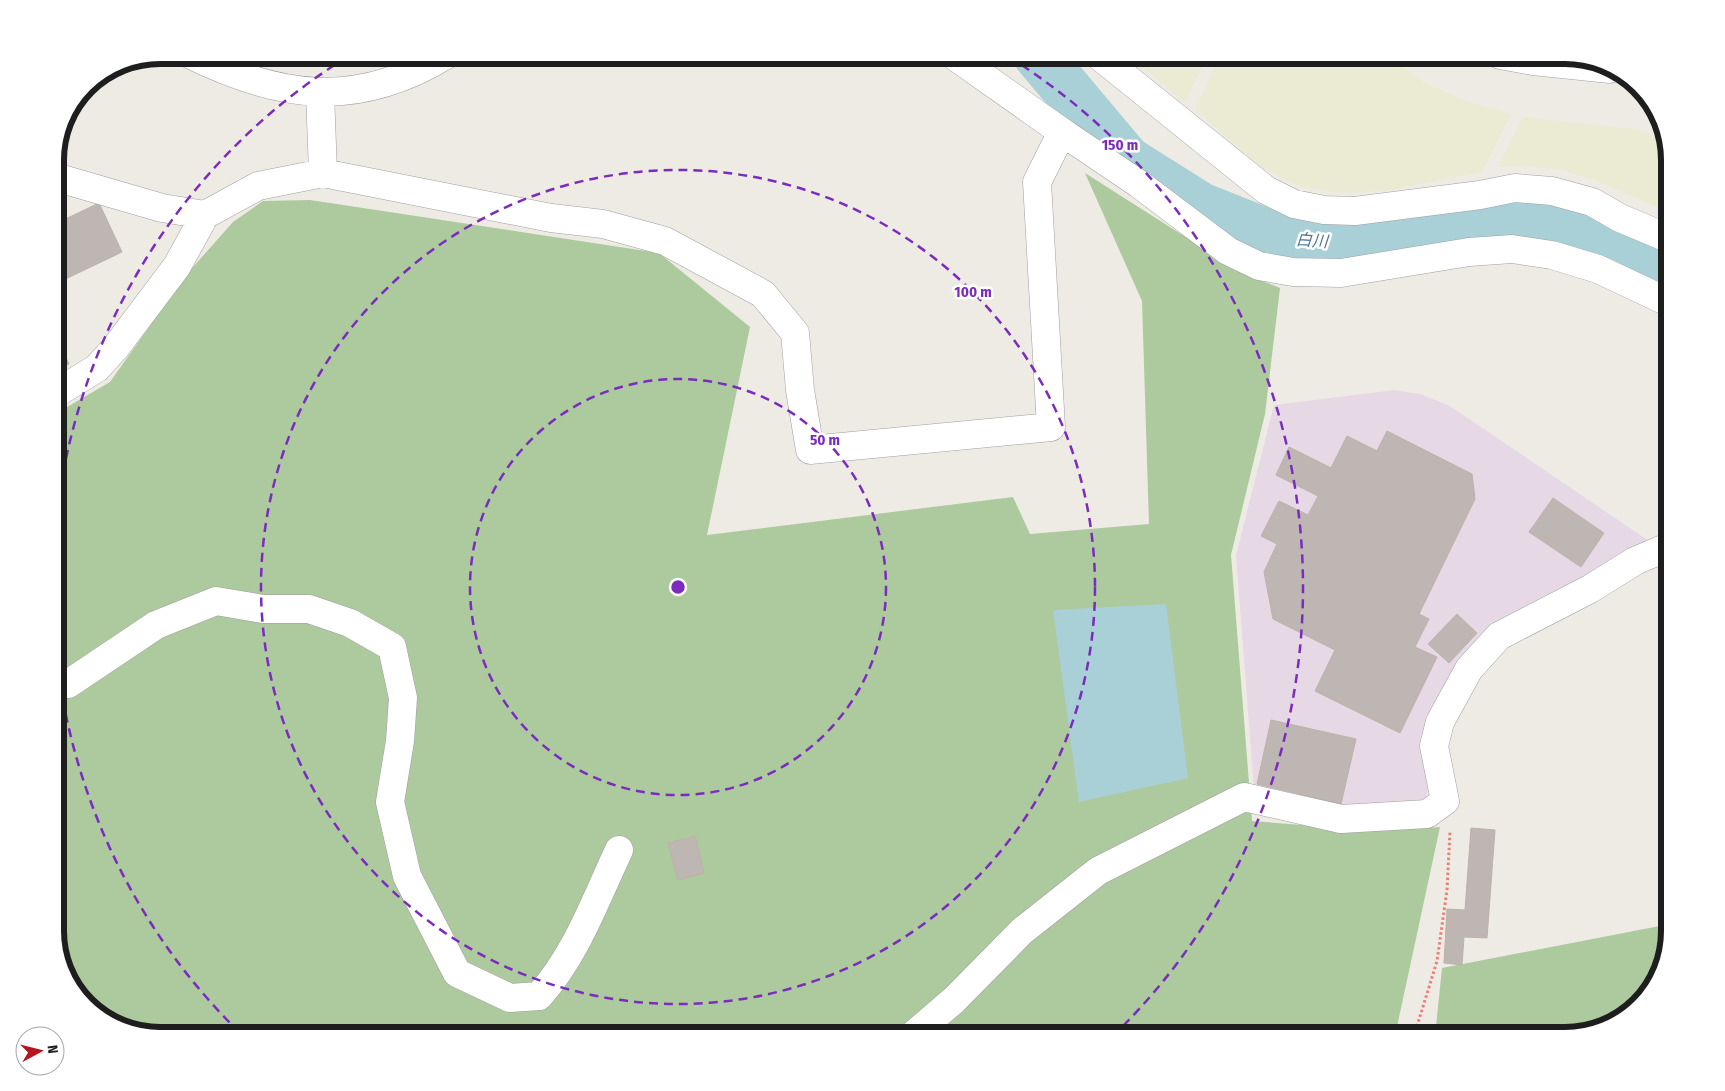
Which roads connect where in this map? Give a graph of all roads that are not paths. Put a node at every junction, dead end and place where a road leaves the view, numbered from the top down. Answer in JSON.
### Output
{"nodes":[{"id":1,"x":210,"y":64,"type":"edge"},
{"id":2,"x":429,"y":64,"type":"edge"},
{"id":3,"x":966,"y":64,"type":"edge"},
{"id":4,"x":1109,"y":64,"type":"edge"},
{"id":5,"x":1562,"y":64,"type":"edge"},
{"id":6,"x":1588,"y":67,"type":"edge"},
{"id":7,"x":320,"y":92,"type":"junction"},
{"id":8,"x":1062,"y":132,"type":"junction"},
{"id":9,"x":323,"y":173,"type":"junction"},
{"id":10,"x":64,"y":180,"type":"edge"},
{"id":11,"x":205,"y":215,"type":"junction"},
{"id":12,"x":1661,"y":236,"type":"edge"},
{"id":13,"x":1661,"y":299,"type":"edge"},
{"id":14,"x":64,"y":389,"type":"edge"},
{"id":15,"x":1661,"y":550,"type":"edge"},
{"id":16,"x":64,"y":684,"type":"edge"},
{"id":17,"x":619,"y":850,"type":"dead end"},
{"id":18,"x":922,"y":1027,"type":"edge"}],
"edges":[{"from":1,"to":7,"type":"street"},
{"from":2,"to":7,"type":"street"},
{"from":3,"to":8,"type":"street"},
{"from":4,"to":12,"type":"street"},
{"from":5,"to":6,"type":"street"},
{"from":7,"to":9,"type":"street"},
{"from":8,"to":9,"type":"street"},
{"from":8,"to":13,"type":"street"},
{"from":9,"to":11,"type":"street"},
{"from":10,"to":11,"type":"street"},
{"from":11,"to":14,"type":"street"},
{"from":15,"to":18,"type":"street"},
{"from":16,"to":17,"type":"street"}]}
